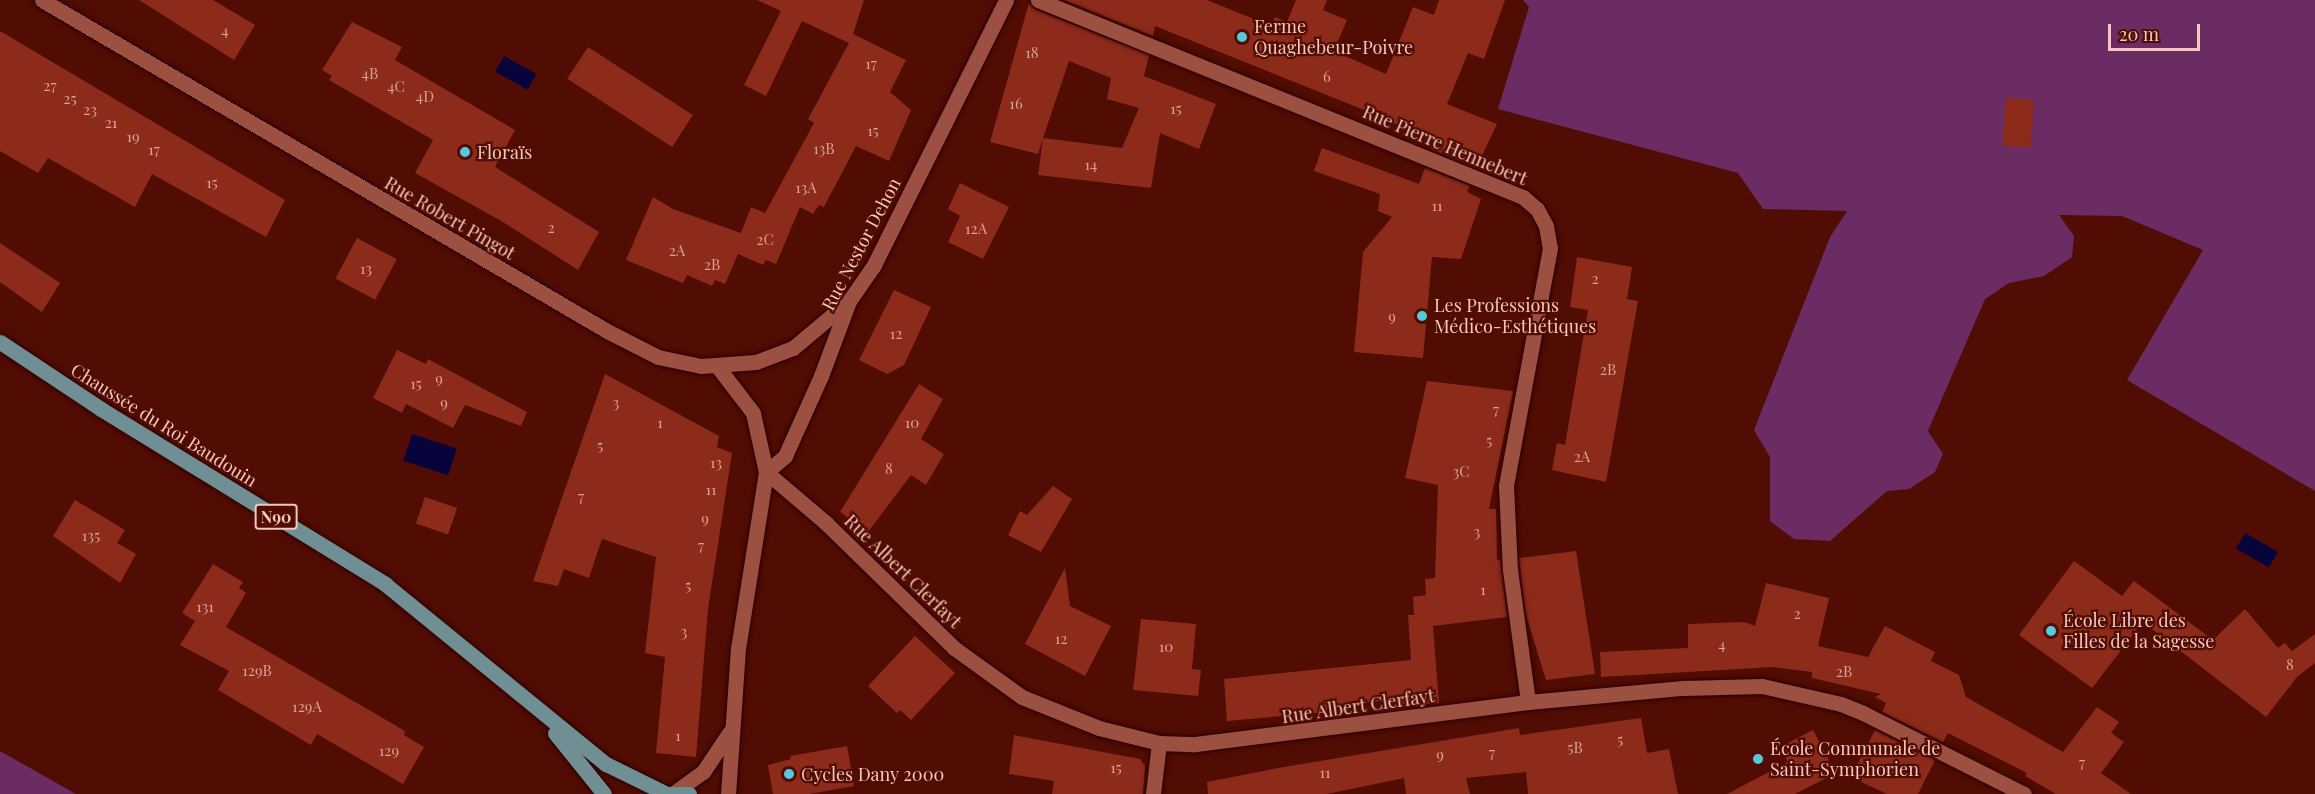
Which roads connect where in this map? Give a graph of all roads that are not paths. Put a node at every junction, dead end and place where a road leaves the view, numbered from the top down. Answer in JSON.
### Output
{"nodes":[{"id":1,"x":42,"y":0,"type":"edge"},
{"id":2,"x":1006,"y":0,"type":"edge"},
{"id":3,"x":1038,"y":0,"type":"edge"},
{"id":4,"x":849,"y":301,"type":"junction"},
{"id":5,"x":0,"y":342,"type":"edge"},
{"id":6,"x":717,"y":366,"type":"junction"},
{"id":7,"x":766,"y":472,"type":"junction"},
{"id":8,"x":1528,"y":702,"type":"junction"},
{"id":9,"x":538,"y":712,"type":"junction"},
{"id":10,"x":729,"y":733,"type":"junction"},
{"id":11,"x":1160,"y":743,"type":"junction"},
{"id":12,"x":673,"y":793,"type":"edge"},
{"id":13,"x":604,"y":794,"type":"edge"},
{"id":14,"x":728,"y":794,"type":"edge"},
{"id":15,"x":1153,"y":794,"type":"edge"},
{"id":16,"x":2024,"y":794,"type":"edge"}],
"edges":[{"from":1,"to":6,"type":"street","name":"Rue Robert Pingot"},
{"from":2,"to":4,"type":"street","name":"Rue Nestor Dehon"},
{"from":3,"to":8,"type":"street","name":"Rue Pierre Hennebert"},
{"from":4,"to":6,"type":"street","name":"Rue Robert Pingot"},
{"from":4,"to":7,"type":"street","name":"Rue Nestor Dehon"},
{"from":5,"to":9,"type":"main road","name":"Chaussée du Roi Baudouin","number":"N90"},
{"from":6,"to":7,"type":"street"},
{"from":7,"to":10,"type":"street"},
{"from":7,"to":11,"type":"street","name":"Rue Albert Clerfayt"},
{"from":8,"to":11,"type":"street","name":"Rue Albert Clerfayt"},
{"from":8,"to":16,"type":"street","name":"Rue Albert Clerfayt"},
{"from":9,"to":12,"type":"main road","name":"Chaussée du Roi Baudouin","number":"N90"},
{"from":9,"to":13,"type":"main road","name":"Chaussée du Roi Baudouin","number":"N90"},
{"from":10,"to":12,"type":"street"},
{"from":10,"to":14,"type":"street"},
{"from":11,"to":15,"type":"street"}]}
